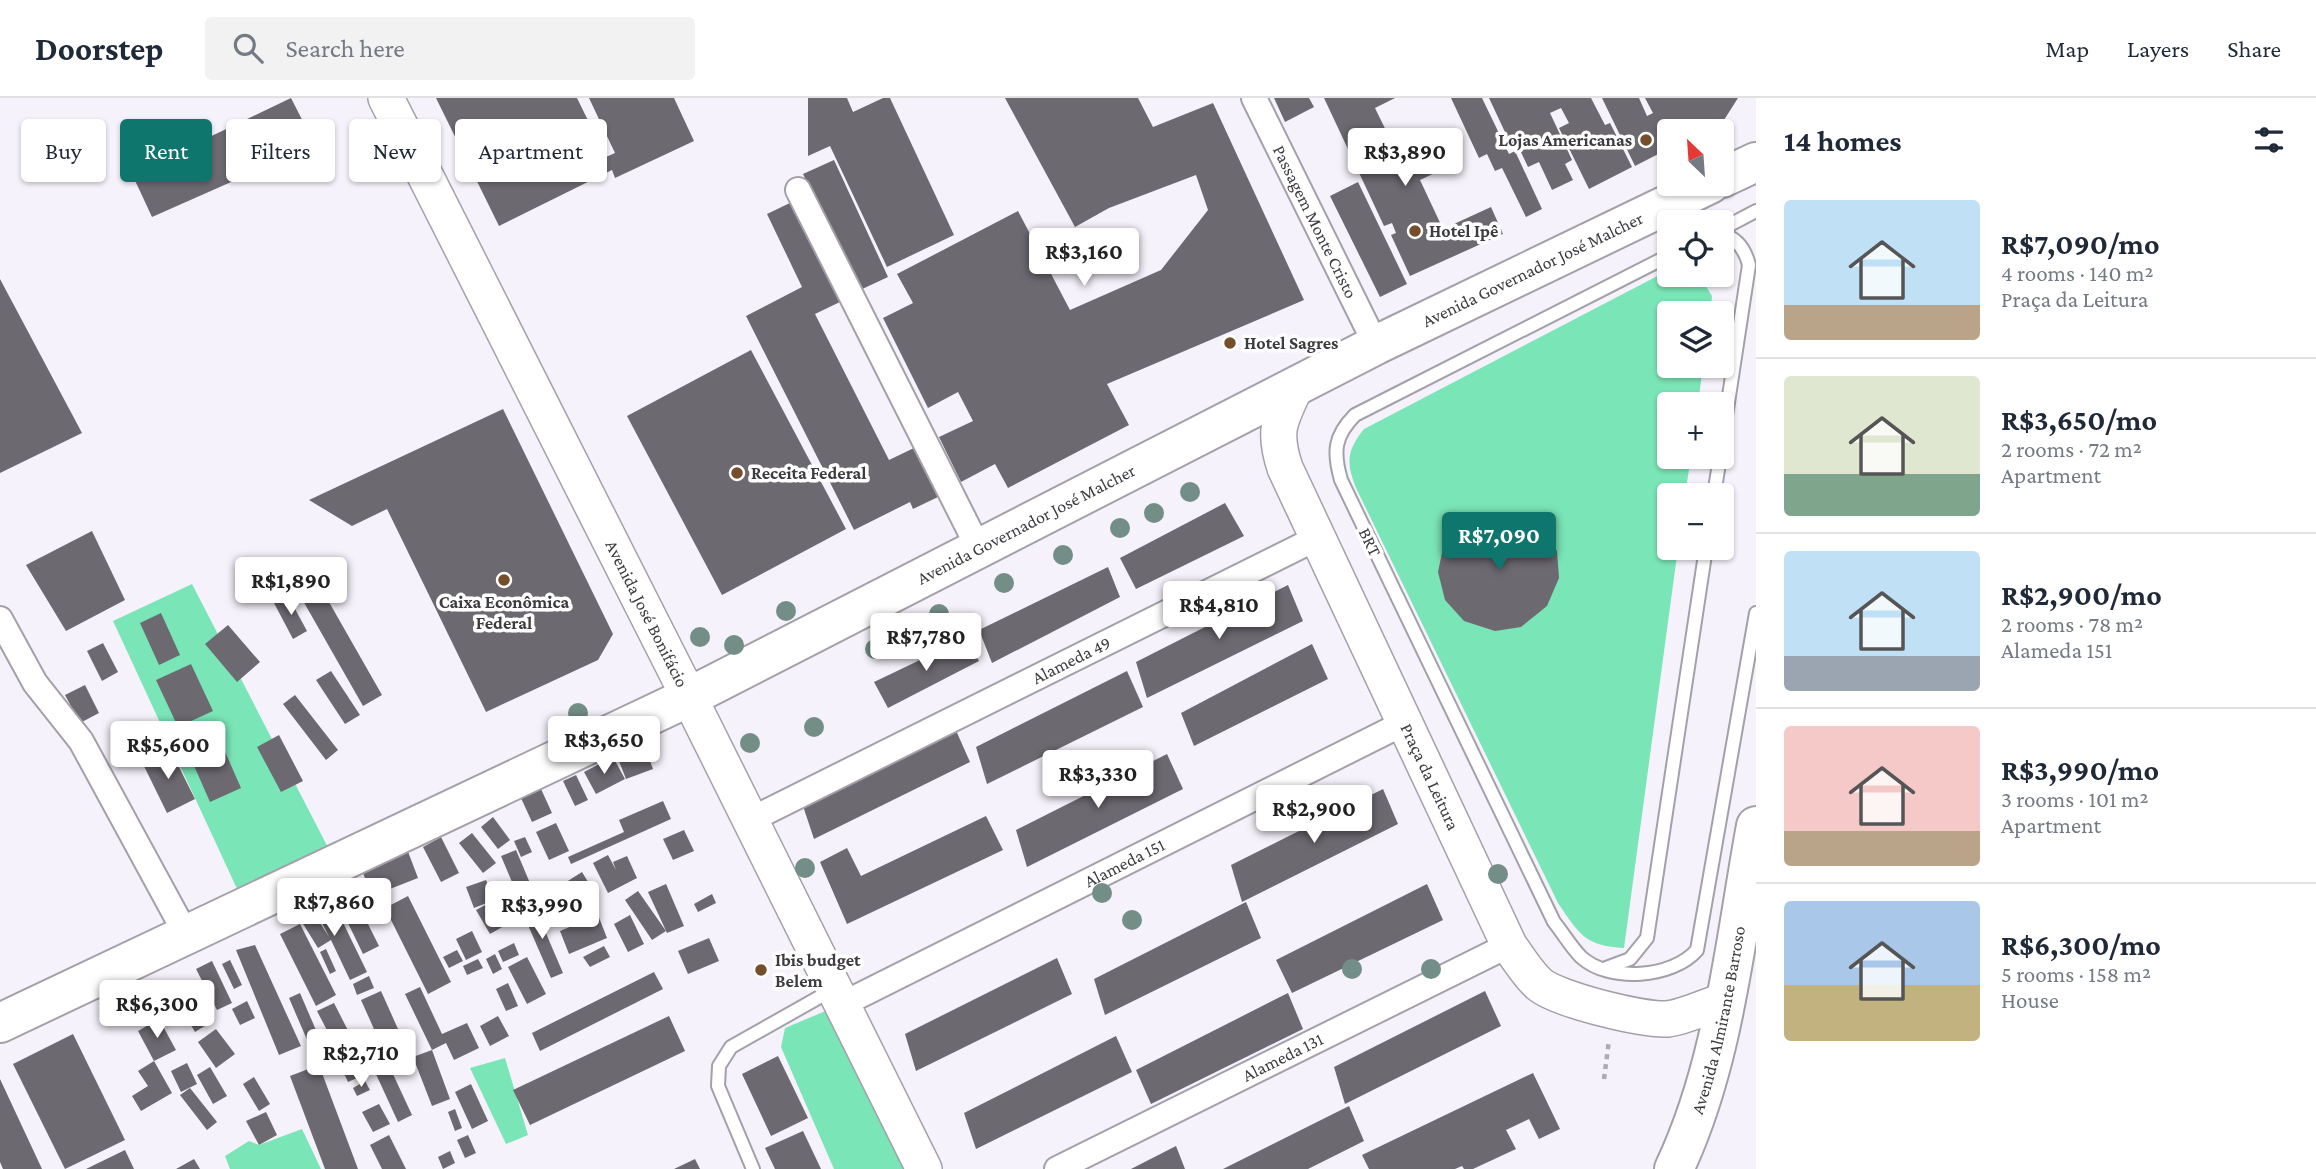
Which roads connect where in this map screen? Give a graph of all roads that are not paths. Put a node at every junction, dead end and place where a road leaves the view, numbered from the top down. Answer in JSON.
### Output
{"nodes":[{"id":1,"x":386,"y":98,"type":"edge"},
{"id":2,"x":1254,"y":98,"type":"edge"},
{"id":3,"x":1756,"y":162,"type":"edge"},
{"id":4,"x":1734,"y":172,"type":"edge"},
{"id":5,"x":798,"y":190,"type":"dead end"},
{"id":6,"x":1685,"y":196,"type":"edge"},
{"id":7,"x":1756,"y":211,"type":"edge"},
{"id":8,"x":1734,"y":224,"type":"edge"},
{"id":9,"x":1734,"y":239,"type":"edge"},
{"id":10,"x":1657,"y":262,"type":"edge"},
{"id":11,"x":1376,"y":345,"type":"junction"},
{"id":12,"x":1295,"y":388,"type":"junction"},
{"id":13,"x":1730,"y":392,"type":"edge"},
{"id":14,"x":1319,"y":537,"type":"junction"},
{"id":15,"x":979,"y":549,"type":"junction"},
{"id":16,"x":1704,"y":560,"type":"edge"},
{"id":17,"x":1756,"y":613,"type":"edge"},
{"id":18,"x":0,"y":619,"type":"edge"},
{"id":19,"x":689,"y":696,"type":"junction"},
{"id":20,"x":1406,"y":722,"type":"junction"},
{"id":21,"x":750,"y":820,"type":"junction"},
{"id":22,"x":1756,"y":826,"type":"edge"},
{"id":23,"x":186,"y":934,"type":"junction"},
{"id":24,"x":1509,"y":945,"type":"junction"},
{"id":25,"x":1605,"y":968,"type":"junction"},
{"id":26,"x":1740,"y":993,"type":"edge"},
{"id":27,"x":839,"y":996,"type":"junction"},
{"id":28,"x":0,"y":1023,"type":"edge"},
{"id":29,"x":1695,"y":1125,"type":"junction"},
{"id":30,"x":917,"y":1167,"type":"edge"},
{"id":31,"x":753,"y":1169,"type":"edge"},
{"id":32,"x":1057,"y":1169,"type":"edge"},
{"id":33,"x":1674,"y":1169,"type":"edge"},
{"id":34,"x":1701,"y":1169,"type":"edge"}],
"edges":[{"from":1,"to":19,"type":"main road","name":"Avenida José Bonifácio"},
{"from":2,"to":11,"type":"street","name":"Passagem Monte Cristo"},
{"from":3,"to":4,"type":"main road"},
{"from":5,"to":15,"type":"street"},
{"from":6,"to":11,"type":"main road","name":"Avenida Governador José Malcher"},
{"from":7,"to":8,"type":"lane"},
{"from":9,"to":13,"type":"lane"},
{"from":10,"to":25,"type":"lane","name":"BRT"},
{"from":11,"to":12,"type":"main road","name":"Avenida Governador José Malcher"},
{"from":12,"to":14,"type":"main road","name":"Praça da Leitura"},
{"from":12,"to":15,"type":"main road","name":"Avenida Governador José Malcher"},
{"from":14,"to":20,"type":"main road","name":"Praça da Leitura"},
{"from":14,"to":21,"type":"street","name":"Alameda 49"},
{"from":15,"to":19,"type":"main road","name":"Avenida Governador José Malcher"},
{"from":16,"to":25,"type":"lane"},
{"from":17,"to":25,"type":"lane","name":"BRT"},
{"from":18,"to":23,"type":"street"},
{"from":19,"to":21,"type":"main road","name":"Avenida José Bonifácio"},
{"from":19,"to":23,"type":"main road","name":"Avenida Governador José Malcher"},
{"from":20,"to":24,"type":"main road","name":"Praça da Leitura"},
{"from":20,"to":27,"type":"street","name":"Alameda 151"},
{"from":21,"to":27,"type":"main road","name":"Avenida José Bonifácio"},
{"from":22,"to":26,"type":"main road","name":"Avenida Almirante Barroso"},
{"from":23,"to":28,"type":"main road","name":"Avenida Governador José Malcher"},
{"from":24,"to":26,"type":"main road","name":"Praça da Leitura"},
{"from":24,"to":32,"type":"street","name":"Alameda 131"},
{"from":26,"to":29,"type":"main road","name":"Avenida Almirante Barroso"},
{"from":27,"to":30,"type":"main road","name":"Avenida José Bonifácio"},
{"from":27,"to":31,"type":"lane"},
{"from":29,"to":33,"type":"main road","name":"Avenida Almirante Barroso"},
{"from":29,"to":34,"type":"main road"}]}
